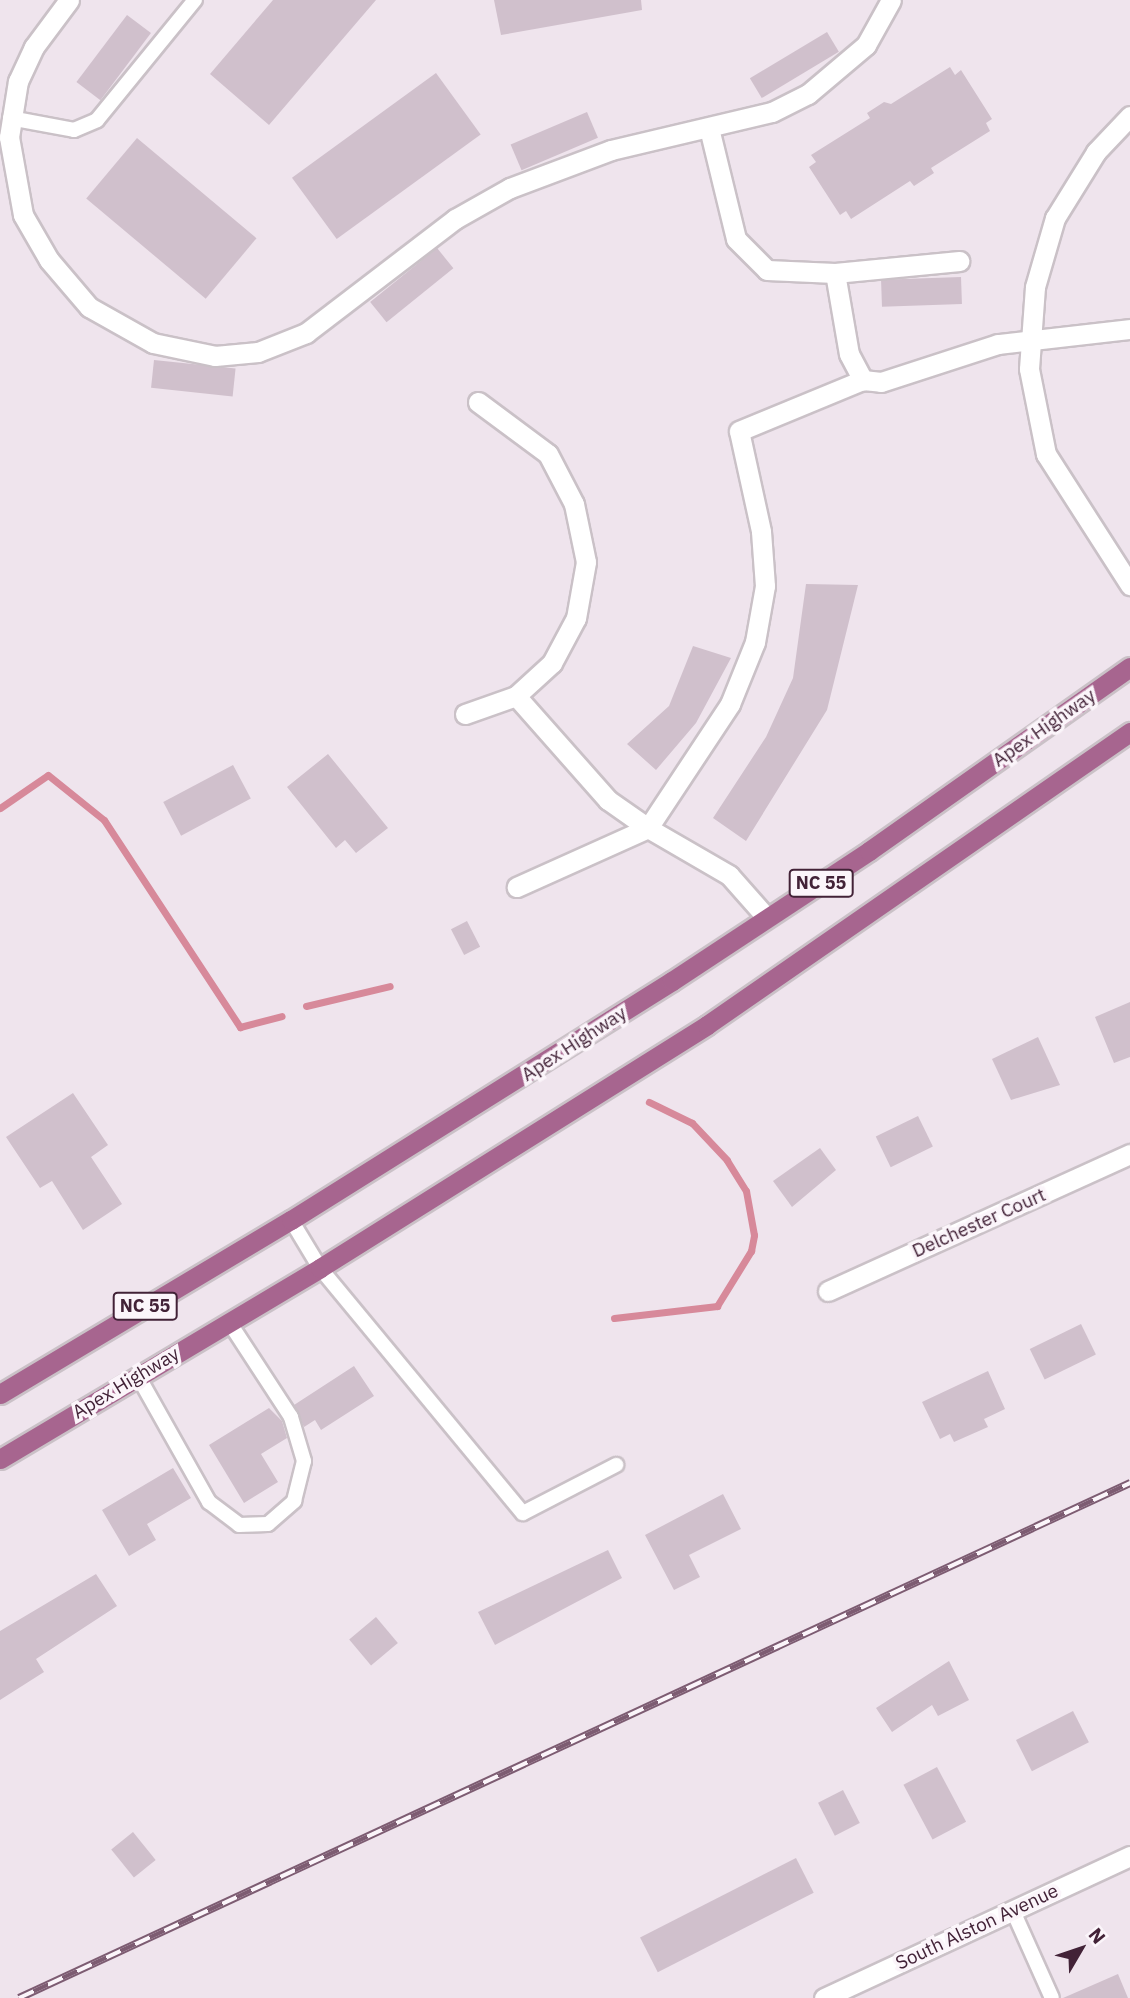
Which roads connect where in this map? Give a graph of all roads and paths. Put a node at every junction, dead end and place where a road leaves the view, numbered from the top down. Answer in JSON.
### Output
{"nodes":[{"id":1,"x":69,"y":0,"type":"edge"},
{"id":2,"x":195,"y":0,"type":"edge"},
{"id":3,"x":891,"y":0,"type":"edge"},
{"id":4,"x":1130,"y":116,"type":"edge"},
{"id":5,"x":10,"y":118,"type":"junction"},
{"id":6,"x":709,"y":128,"type":"junction"},
{"id":7,"x":959,"y":261,"type":"dead end"},
{"id":8,"x":835,"y":273,"type":"junction"},
{"id":9,"x":1130,"y":329,"type":"edge"},
{"id":10,"x":1030,"y":338,"type":"junction"},
{"id":11,"x":863,"y":380,"type":"junction"},
{"id":12,"x":478,"y":402,"type":"dead end"},
{"id":13,"x":1130,"y":585,"type":"edge"},
{"id":14,"x":1130,"y":667,"type":"edge"},
{"id":15,"x":516,"y":696,"type":"junction"},
{"id":16,"x":466,"y":714,"type":"dead end"},
{"id":17,"x":1130,"y":732,"type":"edge"},
{"id":18,"x":648,"y":828,"type":"junction"},
{"id":19,"x":517,"y":887,"type":"dead end"},
{"id":20,"x":766,"y":918,"type":"junction"},
{"id":21,"x":1130,"y":1154,"type":"edge"},
{"id":22,"x":291,"y":1220,"type":"junction"},
{"id":23,"x":320,"y":1268,"type":"junction"},
{"id":24,"x":828,"y":1291,"type":"dead end"},
{"id":25,"x":229,"y":1322,"type":"junction"},
{"id":26,"x":138,"y":1376,"type":"junction"},
{"id":27,"x":0,"y":1394,"type":"edge"},
{"id":28,"x":0,"y":1458,"type":"edge"},
{"id":29,"x":616,"y":1465,"type":"dead end"},
{"id":30,"x":1130,"y":1856,"type":"edge"},
{"id":31,"x":1013,"y":1911,"type":"junction"},
{"id":32,"x":825,"y":1998,"type":"edge"},
{"id":33,"x":1052,"y":1998,"type":"edge"}],
"edges":[{"from":1,"to":5,"type":"street"},
{"from":2,"to":5,"type":"lane"},
{"from":3,"to":6,"type":"street"},
{"from":4,"to":10,"type":"street"},
{"from":5,"to":6,"type":"street"},
{"from":6,"to":8,"type":"street"},
{"from":7,"to":8,"type":"street"},
{"from":8,"to":11,"type":"street"},
{"from":9,"to":10,"type":"street"},
{"from":10,"to":11,"type":"street"},
{"from":10,"to":13,"type":"street"},
{"from":11,"to":18,"type":"street"},
{"from":12,"to":15,"type":"street"},
{"from":14,"to":20,"type":"main road","name":"Apex Highway","number":"NC 55"},
{"from":15,"to":16,"type":"street"},
{"from":15,"to":18,"type":"street"},
{"from":17,"to":23,"type":"main road","name":"Apex Highway","number":"NC 55"},
{"from":18,"to":19,"type":"street"},
{"from":18,"to":20,"type":"street"},
{"from":20,"to":22,"type":"main road","name":"Apex Highway","number":"NC 55"},
{"from":21,"to":24,"type":"street","name":"Delchester Court"},
{"from":22,"to":23,"type":"lane"},
{"from":22,"to":27,"type":"main road","name":"Apex Highway","number":"NC 55"},
{"from":23,"to":25,"type":"main road","name":"Apex Highway","number":"NC 55"},
{"from":23,"to":29,"type":"lane"},
{"from":25,"to":26,"type":"main road","name":"Apex Highway","number":"NC 55"},
{"from":25,"to":26,"type":"lane"},
{"from":26,"to":28,"type":"main road","name":"Apex Highway","number":"NC 55"},
{"from":30,"to":31,"type":"street","name":"South Alston Avenue"},
{"from":31,"to":32,"type":"street","name":"South Alston Avenue"},
{"from":31,"to":33,"type":"lane"}]}
